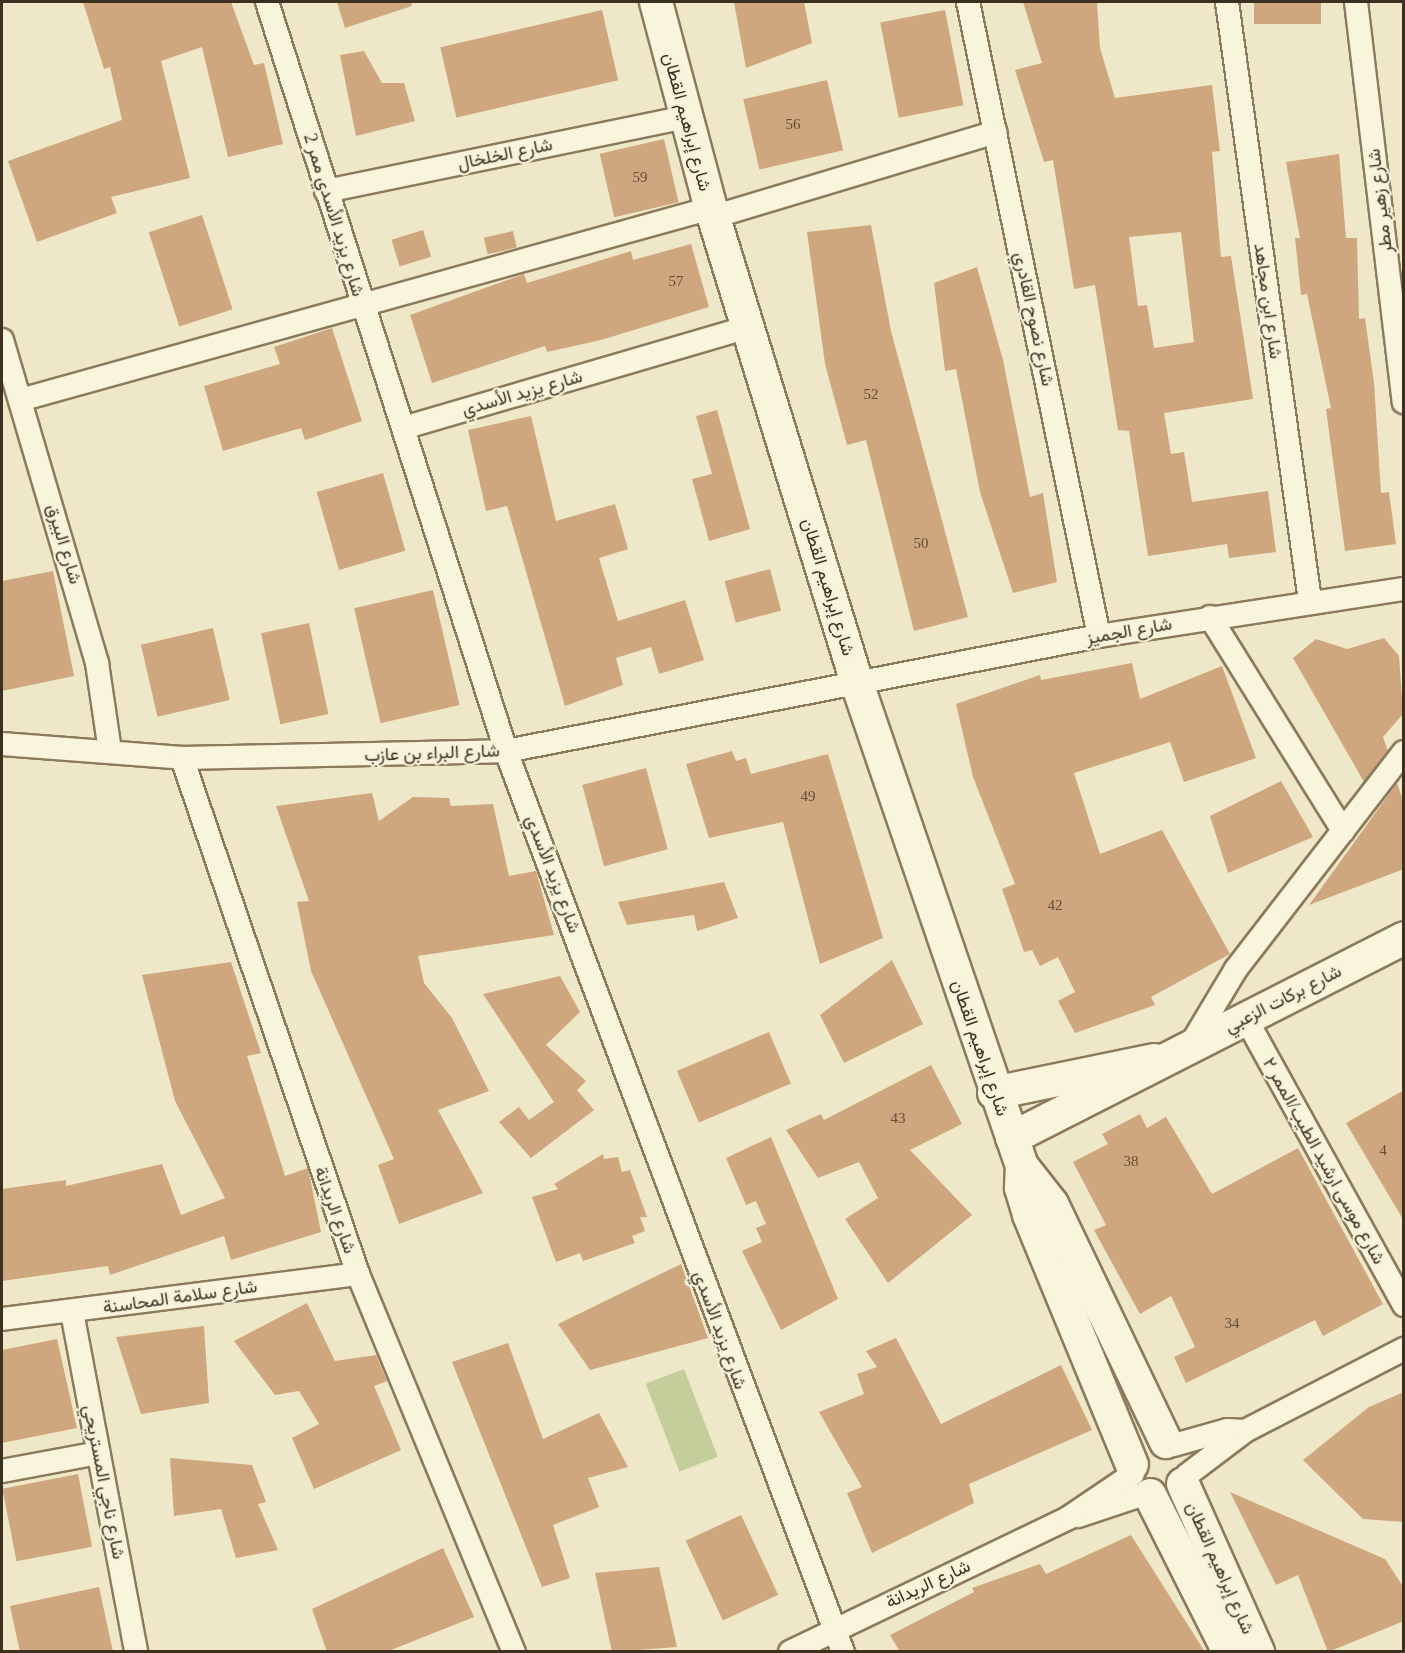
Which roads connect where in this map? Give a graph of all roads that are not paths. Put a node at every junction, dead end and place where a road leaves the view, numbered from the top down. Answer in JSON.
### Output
{"nodes":[{"id":1,"x":267,"y":2,"type":"edge"},
{"id":2,"x":656,"y":2,"type":"edge"},
{"id":3,"x":968,"y":2,"type":"edge"},
{"id":4,"x":1227,"y":2,"type":"edge"},
{"id":5,"x":1356,"y":2,"type":"edge"},
{"id":6,"x":683,"y":118,"type":"junction"},
{"id":7,"x":996,"y":132,"type":"junction"},
{"id":8,"x":326,"y":191,"type":"junction"},
{"id":9,"x":712,"y":212,"type":"junction"},
{"id":10,"x":362,"y":306,"type":"junction"},
{"id":11,"x":748,"y":327,"type":"junction"},
{"id":12,"x":2,"y":340,"type":"edge"},
{"id":13,"x":20,"y":400,"type":"junction"},
{"id":14,"x":1404,"y":402,"type":"edge"},
{"id":15,"x":403,"y":428,"type":"junction"},
{"id":16,"x":1404,"y":589,"type":"edge"},
{"id":17,"x":1310,"y":601,"type":"junction"},
{"id":18,"x":1210,"y":617,"type":"junction"},
{"id":19,"x":1099,"y":636,"type":"junction"},
{"id":20,"x":858,"y":686,"type":"junction"},
{"id":21,"x":2,"y":744,"type":"edge"},
{"id":22,"x":110,"y":751,"type":"junction"},
{"id":23,"x":506,"y":751,"type":"junction"},
{"id":24,"x":1404,"y":752,"type":"edge"},
{"id":25,"x":182,"y":758,"type":"junction"},
{"id":26,"x":1343,"y":831,"type":"junction"},
{"id":27,"x":1404,"y":938,"type":"edge"},
{"id":28,"x":1245,"y":1017,"type":"junction"},
{"id":29,"x":1191,"y":1044,"type":"junction"},
{"id":30,"x":1162,"y":1059,"type":"junction"},
{"id":31,"x":994,"y":1093,"type":"junction"},
{"id":32,"x":1017,"y":1152,"type":"junction"},
{"id":33,"x":358,"y":1274,"type":"junction"},
{"id":34,"x":1404,"y":1305,"type":"edge"},
{"id":35,"x":72,"y":1312,"type":"junction"},
{"id":36,"x":2,"y":1319,"type":"edge"},
{"id":37,"x":1404,"y":1349,"type":"edge"},
{"id":38,"x":1245,"y":1431,"type":"junction"},
{"id":39,"x":1170,"y":1444,"type":"junction"},
{"id":40,"x":98,"y":1453,"type":"junction"},
{"id":41,"x":2,"y":1471,"type":"edge"},
{"id":42,"x":1185,"y":1479,"type":"junction"},
{"id":43,"x":1140,"y":1482,"type":"junction"},
{"id":44,"x":833,"y":1629,"type":"junction"},
{"id":45,"x":136,"y":1652,"type":"edge"},
{"id":46,"x":514,"y":1652,"type":"edge"},
{"id":47,"x":790,"y":1652,"type":"edge"},
{"id":48,"x":843,"y":1652,"type":"edge"},
{"id":49,"x":1229,"y":1652,"type":"edge"},
{"id":50,"x":1258,"y":1652,"type":"edge"}],
"edges":[{"from":1,"to":8,"type":"street","name":"شارع يزيد الأسدي ممر 2"},
{"from":2,"to":6,"type":"street","name":"شارع إبراهيم القطان"},
{"from":3,"to":7,"type":"street","name":"شارع نصوح القادري"},
{"from":4,"to":17,"type":"street","name":"شارع ابن مجاهد"},
{"from":5,"to":14,"type":"street","name":"شارع زهير مطر"},
{"from":6,"to":8,"type":"street","name":"شارع الخلخال"},
{"from":6,"to":9,"type":"street","name":"شارع إبراهيم القطان"},
{"from":7,"to":9,"type":"street"},
{"from":7,"to":19,"type":"street","name":"شارع نصوح القادري"},
{"from":8,"to":10,"type":"street","name":"شارع يزيد الأسدي ممر 2"},
{"from":9,"to":10,"type":"street"},
{"from":9,"to":11,"type":"street","name":"شارع إبراهيم القطان"},
{"from":10,"to":13,"type":"street"},
{"from":10,"to":15,"type":"street","name":"شارع يزيد الأسدي ممر 2"},
{"from":11,"to":15,"type":"street","name":"شارع يزيد الأسدي"},
{"from":11,"to":20,"type":"street","name":"شارع إبراهيم القطان"},
{"from":12,"to":13,"type":"street","name":"شارع البيرق"},
{"from":13,"to":22,"type":"street","name":"شارع البيرق"},
{"from":15,"to":23,"type":"street","name":"شارع يزيد الأسدي"},
{"from":16,"to":17,"type":"street","name":"شارع الجميز"},
{"from":17,"to":18,"type":"street","name":"شارع الجميز"},
{"from":18,"to":19,"type":"street","name":"شارع الجميز"},
{"from":18,"to":26,"type":"street"},
{"from":19,"to":20,"type":"street","name":"شارع الجميز"},
{"from":20,"to":23,"type":"street","name":"شارع البراء بن عازب"},
{"from":20,"to":31,"type":"street","name":"شارع إبراهيم القطان"},
{"from":21,"to":22,"type":"street","name":"شارع البراء بن عازب"},
{"from":22,"to":25,"type":"street","name":"شارع البراء بن عازب"},
{"from":23,"to":25,"type":"street","name":"شارع البراء بن عازب"},
{"from":23,"to":44,"type":"street","name":"شارع يزيد الأسدي"},
{"from":24,"to":26,"type":"street"},
{"from":25,"to":33,"type":"street","name":"شارع الريدانة"},
{"from":26,"to":29,"type":"street"},
{"from":27,"to":28,"type":"street","name":"شارع بركات الزعبي"},
{"from":28,"to":29,"type":"street","name":"شارع بركات الزعبي"},
{"from":28,"to":34,"type":"street","name":"شارع موسى ارشيد الطيب/الممر ٢"},
{"from":29,"to":30,"type":"street","name":"شارع بركات الزعبي"},
{"from":30,"to":31,"type":"street","name":"شارع بركات الزعبي"},
{"from":30,"to":32,"type":"street","name":"شارع بركات الزعبي"},
{"from":31,"to":32,"type":"street","name":"شارع إبراهيم القطان"},
{"from":32,"to":39,"type":"street","name":"شارع إبراهيم القطان"},
{"from":32,"to":43,"type":"street","name":"شارع إبراهيم القطان"},
{"from":33,"to":35,"type":"street","name":"شارع سلامة المحاسنة"},
{"from":33,"to":46,"type":"street","name":"شارع الريدانة"},
{"from":35,"to":36,"type":"street","name":"شارع سلامة المحاسنة"},
{"from":35,"to":40,"type":"street","name":"شارع ناجي المستريحي"},
{"from":37,"to":38,"type":"street"},
{"from":38,"to":39,"type":"street"},
{"from":38,"to":42,"type":"street"},
{"from":39,"to":42,"type":"street"},
{"from":39,"to":43,"type":"street"},
{"from":40,"to":41,"type":"street"},
{"from":40,"to":45,"type":"street","name":"شارع ناجي المستريحي"},
{"from":42,"to":43,"type":"street"},
{"from":42,"to":50,"type":"street","name":"شارع إبراهيم القطان"},
{"from":43,"to":44,"type":"street","name":"شارع الريدانة"},
{"from":43,"to":49,"type":"street","name":"شارع إبراهيم القطان"},
{"from":44,"to":47,"type":"street","name":"شارع الريدانة"},
{"from":44,"to":48,"type":"street","name":"شارع يزيد الأسدي"}]}
